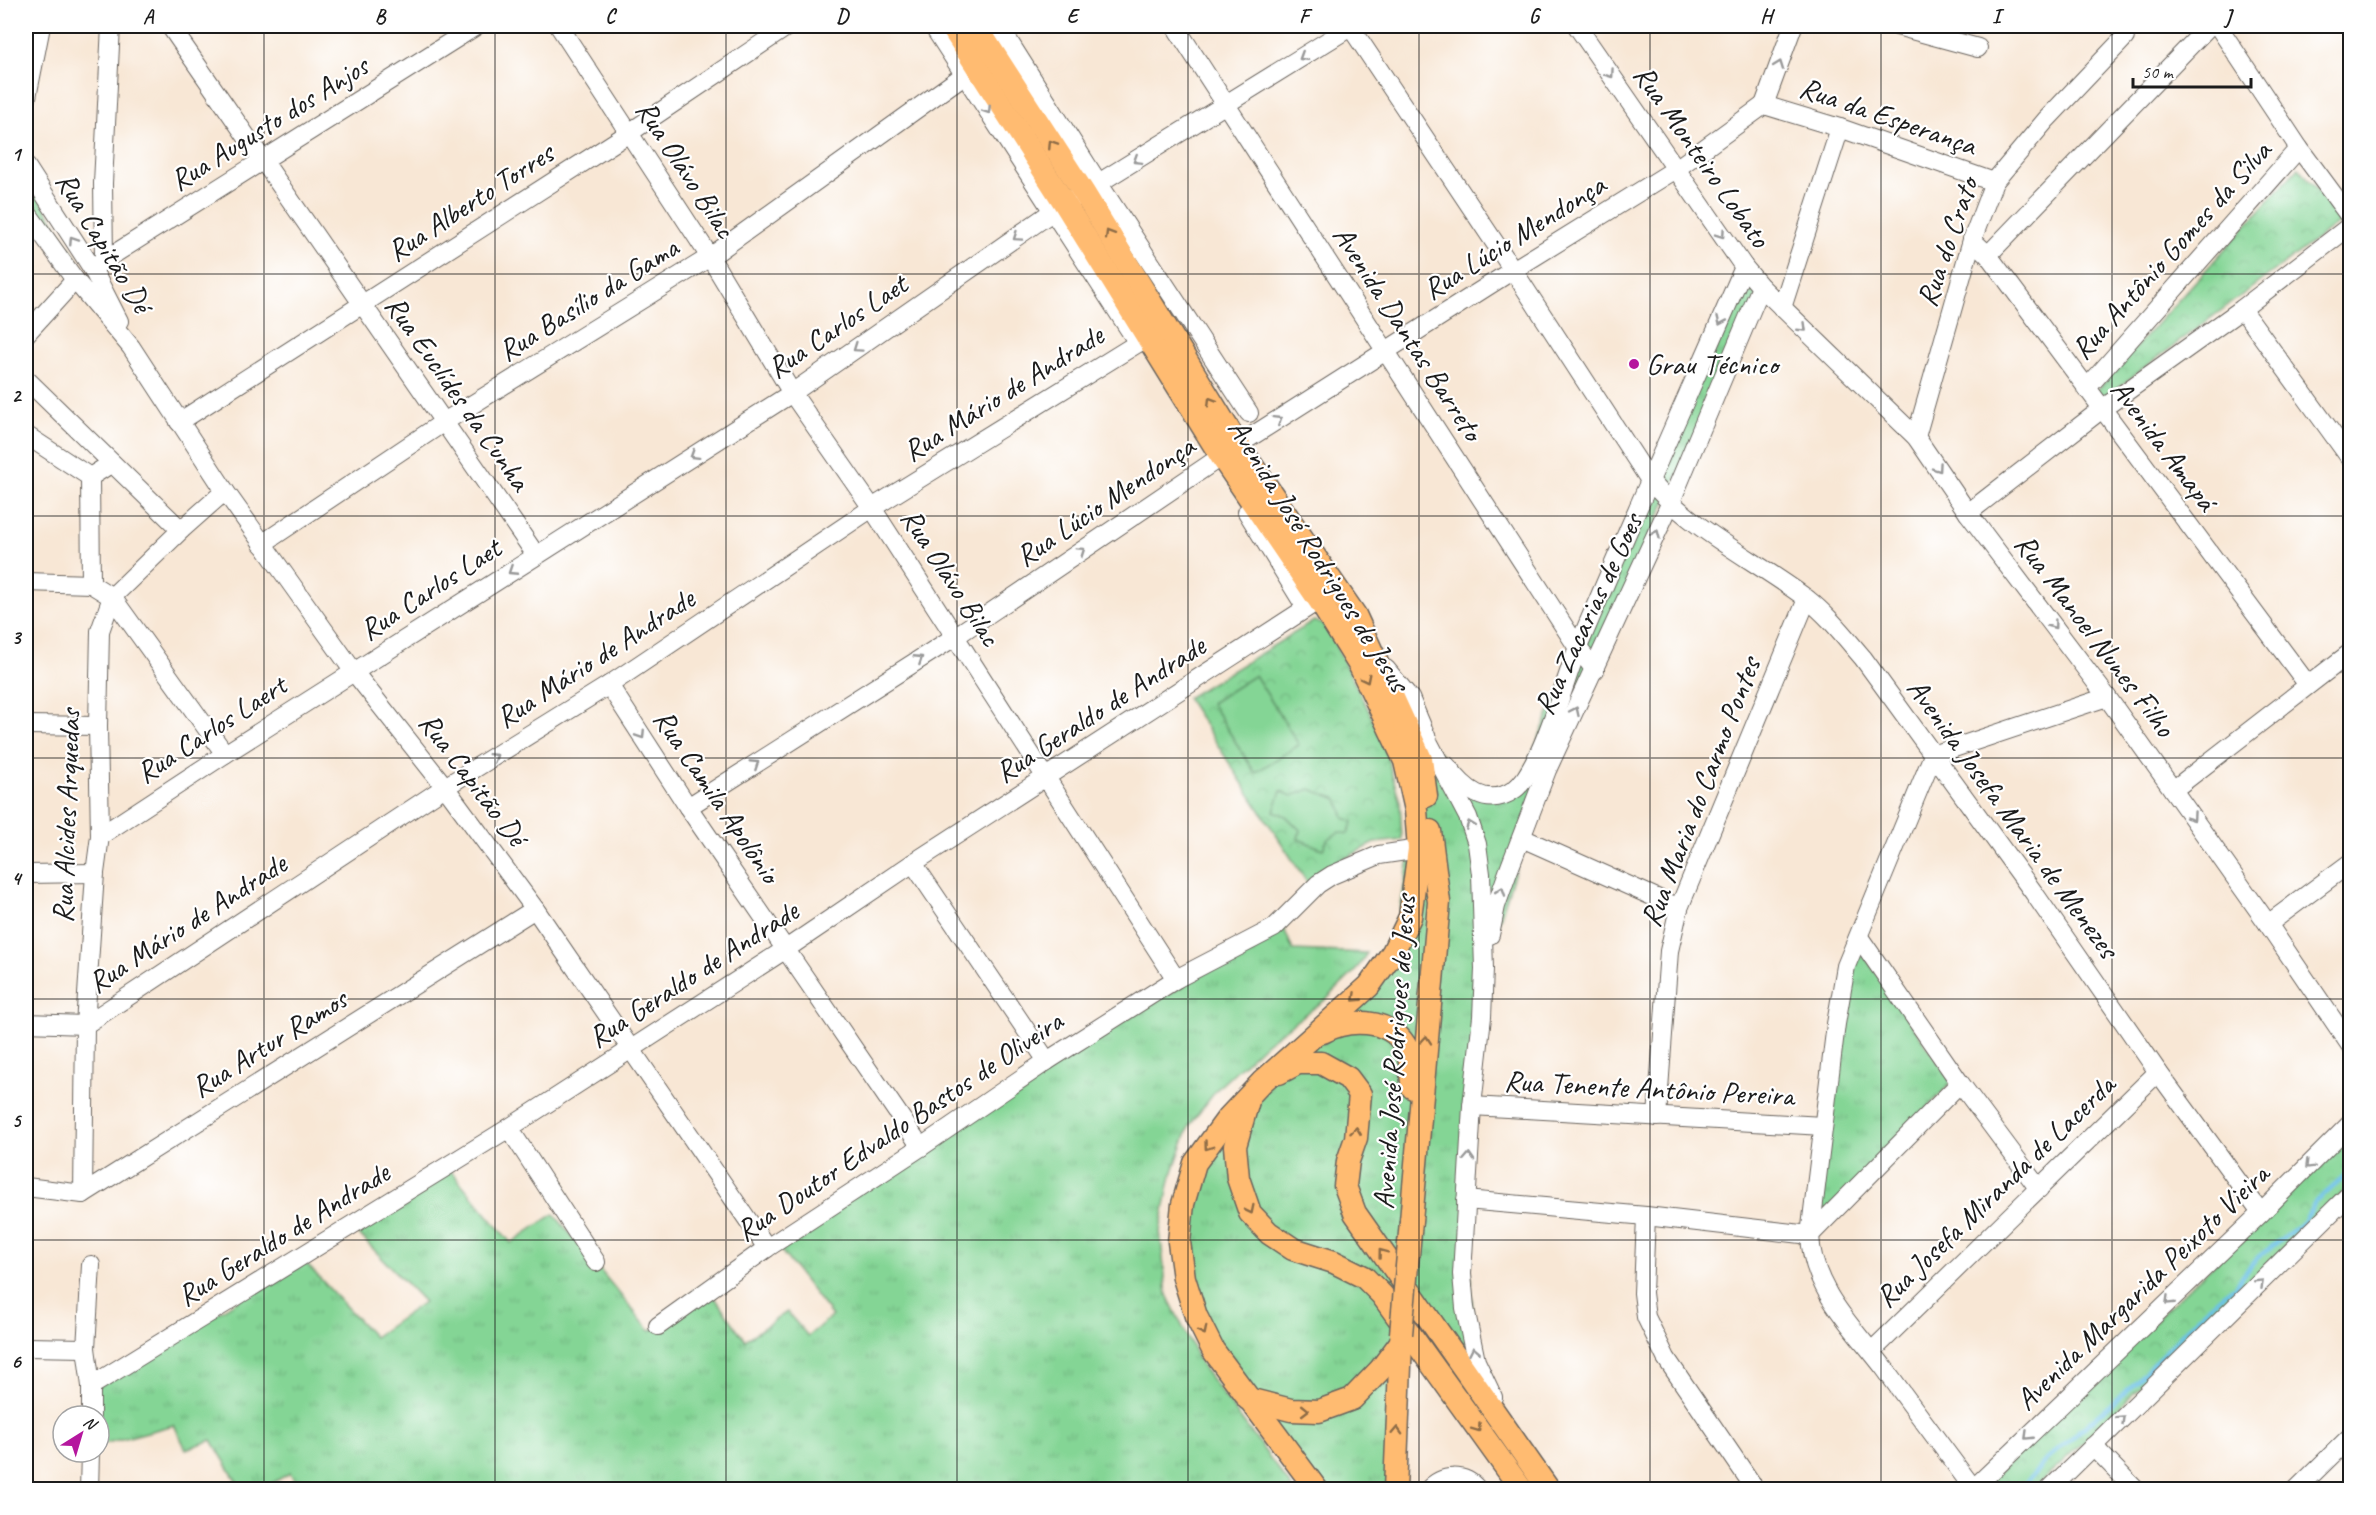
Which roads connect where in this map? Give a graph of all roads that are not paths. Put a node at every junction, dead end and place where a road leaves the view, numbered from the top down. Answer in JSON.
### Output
{"nodes":[{"id":1,"x":41,"y":26,"type":"edge"},
{"id":2,"x":111,"y":26,"type":"edge"},
{"id":3,"x":170,"y":26,"type":"edge"},
{"id":4,"x":476,"y":26,"type":"edge"},
{"id":5,"x":559,"y":26,"type":"edge"},
{"id":6,"x":788,"y":26,"type":"edge"},
{"id":7,"x":933,"y":26,"type":"edge"},
{"id":8,"x":951,"y":26,"type":"edge"},
{"id":9,"x":976,"y":26,"type":"edge"},
{"id":10,"x":999,"y":26,"type":"edge"},
{"id":11,"x":1175,"y":26,"type":"edge"},
{"id":12,"x":1351,"y":26,"type":"edge"},
{"id":13,"x":1793,"y":26,"type":"edge"},
{"id":14,"x":1897,"y":26,"type":"edge"},
{"id":15,"x":2209,"y":26,"type":"edge"},
{"id":16,"x":2218,"y":26,"type":"edge"},
{"id":17,"x":1586,"y":30,"type":"edge"},
{"id":18,"x":2125,"y":37,"type":"dead end"},
{"id":19,"x":1978,"y":48,"type":"dead end"},
{"id":20,"x":964,"y":75,"type":"junction"},
{"id":21,"x":26,"y":102,"type":"edge"},
{"id":22,"x":1227,"y":105,"type":"junction"},
{"id":23,"x":1764,"y":105,"type":"junction"},
{"id":24,"x":1840,"y":128,"type":"junction"},
{"id":25,"x":629,"y":133,"type":"junction"},
{"id":26,"x":2299,"y":148,"type":"junction"},
{"id":27,"x":263,"y":161,"type":"junction"},
{"id":28,"x":26,"y":166,"type":"edge"},
{"id":29,"x":1676,"y":169,"type":"junction"},
{"id":30,"x":1994,"y":182,"type":"junction"},
{"id":31,"x":1075,"y":198,"type":"junction"},
{"id":32,"x":26,"y":211,"type":"edge"},
{"id":33,"x":2350,"y":217,"type":"edge"},
{"id":34,"x":2350,"y":226,"type":"edge"},
{"id":35,"x":1972,"y":240,"type":"junction"},
{"id":36,"x":1988,"y":255,"type":"junction"},
{"id":37,"x":710,"y":257,"type":"junction"},
{"id":38,"x":98,"y":264,"type":"junction"},
{"id":39,"x":1744,"y":267,"type":"junction"},
{"id":40,"x":1513,"y":270,"type":"junction"},
{"id":41,"x":75,"y":280,"type":"junction"},
{"id":42,"x":1761,"y":287,"type":"junction"},
{"id":43,"x":363,"y":304,"type":"junction"},
{"id":44,"x":1782,"y":308,"type":"junction"},
{"id":45,"x":2242,"y":309,"type":"junction"},
{"id":46,"x":28,"y":325,"type":"edge"},
{"id":47,"x":1138,"y":343,"type":"junction"},
{"id":48,"x":131,"y":347,"type":"junction"},
{"id":49,"x":1386,"y":352,"type":"junction"},
{"id":50,"x":26,"y":379,"type":"edge"},
{"id":51,"x":2086,"y":389,"type":"junction"},
{"id":52,"x":792,"y":393,"type":"junction"},
{"id":53,"x":2102,"y":409,"type":"junction"},
{"id":54,"x":1249,"y":413,"type":"dead end"},
{"id":55,"x":179,"y":422,"type":"junction"},
{"id":56,"x":444,"y":422,"type":"junction"},
{"id":57,"x":26,"y":435,"type":"edge"},
{"id":58,"x":1916,"y":437,"type":"junction"},
{"id":59,"x":2348,"y":448,"type":"edge"},
{"id":60,"x":1225,"y":454,"type":"junction"},
{"id":61,"x":112,"y":463,"type":"junction"},
{"id":62,"x":90,"y":477,"type":"junction"},
{"id":63,"x":1651,"y":482,"type":"junction"},
{"id":64,"x":225,"y":490,"type":"junction"},
{"id":65,"x":1670,"y":504,"type":"junction"},
{"id":66,"x":873,"y":508,"type":"junction"},
{"id":67,"x":1968,"y":513,"type":"junction"},
{"id":68,"x":181,"y":530,"type":"junction"},
{"id":69,"x":262,"y":544,"type":"junction"},
{"id":70,"x":536,"y":555,"type":"junction"},
{"id":71,"x":26,"y":582,"type":"edge"},
{"id":72,"x":91,"y":584,"type":"junction"},
{"id":73,"x":112,"y":597,"type":"junction"},
{"id":74,"x":1807,"y":599,"type":"junction"},
{"id":75,"x":1312,"y":604,"type":"junction"},
{"id":76,"x":956,"y":636,"type":"junction"},
{"id":77,"x":1578,"y":648,"type":"junction"},
{"id":78,"x":2350,"y":653,"type":"edge"},
{"id":79,"x":1377,"y":659,"type":"junction"},
{"id":80,"x":1595,"y":670,"type":"junction"},
{"id":81,"x":354,"y":672,"type":"junction"},
{"id":82,"x":609,"y":685,"type":"junction"},
{"id":83,"x":2308,"y":685,"type":"junction"},
{"id":84,"x":2107,"y":697,"type":"junction"},
{"id":85,"x":26,"y":725,"type":"edge"},
{"id":86,"x":98,"y":726,"type":"junction"},
{"id":87,"x":1429,"y":743,"type":"junction"},
{"id":88,"x":225,"y":754,"type":"junction"},
{"id":89,"x":1934,"y":755,"type":"junction"},
{"id":90,"x":1046,"y":779,"type":"junction"},
{"id":91,"x":445,"y":787,"type":"junction"},
{"id":92,"x":2173,"y":790,"type":"junction"},
{"id":93,"x":688,"y":807,"type":"junction"},
{"id":94,"x":100,"y":836,"type":"junction"},
{"id":95,"x":1522,"y":838,"type":"junction"},
{"id":96,"x":1419,"y":849,"type":"junction"},
{"id":97,"x":914,"y":863,"type":"junction"},
{"id":98,"x":2350,"y":863,"type":"edge"},
{"id":99,"x":95,"y":873,"type":"junction"},
{"id":100,"x":26,"y":874,"type":"edge"},
{"id":101,"x":1680,"y":908,"type":"junction"},
{"id":102,"x":535,"y":909,"type":"junction"},
{"id":103,"x":2268,"y":924,"type":"junction"},
{"id":104,"x":1859,"y":937,"type":"junction"},
{"id":105,"x":786,"y":948,"type":"junction"},
{"id":106,"x":1484,"y":969,"type":"junction"},
{"id":107,"x":1176,"y":979,"type":"junction"},
{"id":108,"x":26,"y":1023,"type":"edge"},
{"id":109,"x":85,"y":1025,"type":"junction"},
{"id":110,"x":1305,"y":1042,"type":"junction"},
{"id":111,"x":2350,"y":1045,"type":"edge"},
{"id":112,"x":629,"y":1048,"type":"junction"},
{"id":113,"x":1047,"y":1061,"type":"junction"},
{"id":114,"x":2158,"y":1072,"type":"junction"},
{"id":115,"x":1960,"y":1083,"type":"junction"},
{"id":116,"x":1256,"y":1088,"type":"junction"},
{"id":117,"x":1472,"y":1106,"type":"junction"},
{"id":118,"x":1657,"y":1117,"type":"junction"},
{"id":119,"x":1419,"y":1119,"type":"junction"},
{"id":120,"x":2350,"y":1124,"type":"edge"},
{"id":121,"x":1823,"y":1126,"type":"junction"},
{"id":122,"x":509,"y":1128,"type":"junction"},
{"id":123,"x":921,"y":1147,"type":"junction"},
{"id":124,"x":26,"y":1187,"type":"edge"},
{"id":125,"x":2039,"y":1189,"type":"junction"},
{"id":126,"x":83,"y":1194,"type":"junction"},
{"id":127,"x":2350,"y":1194,"type":"edge"},
{"id":128,"x":1466,"y":1200,"type":"junction"},
{"id":129,"x":2261,"y":1213,"type":"junction"},
{"id":130,"x":1646,"y":1216,"type":"junction"},
{"id":131,"x":1810,"y":1235,"type":"junction"},
{"id":132,"x":767,"y":1248,"type":"junction"},
{"id":133,"x":596,"y":1262,"type":"dead end"},
{"id":134,"x":91,"y":1265,"type":"dead end"},
{"id":135,"x":658,"y":1326,"type":"dead end"},
{"id":136,"x":1401,"y":1338,"type":"junction"},
{"id":137,"x":26,"y":1347,"type":"edge"},
{"id":138,"x":86,"y":1348,"type":"junction"},
{"id":139,"x":1872,"y":1351,"type":"junction"},
{"id":140,"x":91,"y":1386,"type":"junction"},
{"id":141,"x":1248,"y":1399,"type":"junction"},
{"id":142,"x":91,"y":1404,"type":"edge"},
{"id":143,"x":2350,"y":1437,"type":"edge"},
{"id":144,"x":1515,"y":1443,"type":"junction"},
{"id":145,"x":2093,"y":1446,"type":"junction"},
{"id":146,"x":90,"y":1464,"type":"edge"},
{"id":147,"x":1972,"y":1489,"type":"edge"},
{"id":148,"x":89,"y":1490,"type":"edge"},
{"id":149,"x":1317,"y":1490,"type":"edge"},
{"id":150,"x":1395,"y":1490,"type":"edge"},
{"id":151,"x":1428,"y":1490,"type":"edge"},
{"id":152,"x":1479,"y":1490,"type":"edge"},
{"id":153,"x":1522,"y":1490,"type":"edge"},
{"id":154,"x":1549,"y":1490,"type":"edge"},
{"id":155,"x":1756,"y":1490,"type":"edge"},
{"id":156,"x":2049,"y":1490,"type":"edge"},
{"id":157,"x":2136,"y":1490,"type":"edge"},
{"id":158,"x":2296,"y":1490,"type":"edge"}],
"edges":[{"from":1,"to":21,"type":"street"},
{"from":2,"to":38,"type":"street"},
{"from":3,"to":27,"type":"street","name":"Rua Euclídes da Cunha"},
{"from":4,"to":27,"type":"street","name":"Rua Augusto dos Anjos"},
{"from":5,"to":25,"type":"street","name":"Rua Olávo Bilac"},
{"from":6,"to":25,"type":"street","name":"Rua Alberto Torres"},
{"from":7,"to":20,"type":"street","name":"Avenida José Rodrigues de Jesus"},
{"from":8,"to":31,"type":"main road","name":"Avenida José Rodrigues de Jesus"},
{"from":31,"to":9,"type":"main road","name":"Avenida José Rodrigues de Jesus","one_way":true},
{"from":10,"to":31,"type":"street"},
{"from":11,"to":22,"type":"street","name":"Avenida Dantas Barreto"},
{"from":12,"to":22,"type":"street","name":"Rua Carlos Laet","one_way":true},
{"from":12,"to":40,"type":"street","name":"Avenida Josefa Maria de Menezes"},
{"from":23,"to":13,"type":"street","one_way":true},
{"from":14,"to":19,"type":"street"},
{"from":15,"to":36,"type":"street"},
{"from":16,"to":26,"type":"street"},
{"from":17,"to":29,"type":"street","name":"Rua Monteiro Lobato","one_way":true},
{"from":18,"to":30,"type":"street","name":"Rua do Crato"},
{"from":20,"to":31,"type":"street","name":"Avenida José Rodrigues de Jesus","one_way":true},
{"from":20,"to":37,"type":"street","name":"Rua Basílio da Gama"},
{"from":22,"to":31,"type":"street","name":"Rua Carlos Laet","one_way":true},
{"from":22,"to":49,"type":"street","name":"Avenida Dantas Barreto"},
{"from":23,"to":24,"type":"street","name":"Rua da Esperança"},
{"from":23,"to":29,"type":"street","name":"Rua Lúcio Mendonça"},
{"from":24,"to":30,"type":"street","name":"Rua da Esperança"},
{"from":24,"to":44,"type":"street"},
{"from":25,"to":37,"type":"street","name":"Rua Olávo Bilac"},
{"from":25,"to":43,"type":"street","name":"Rua Alberto Torres"},
{"from":26,"to":33,"type":"street"},
{"from":26,"to":51,"type":"street","name":"Rua Antônio Gomes da Silva"},
{"from":27,"to":38,"type":"street","name":"Rua Augusto dos Anjos"},
{"from":27,"to":43,"type":"street","name":"Rua Euclídes da Cunha"},
{"from":38,"to":28,"type":"street","name":"Rua Capitão Dé","one_way":true},
{"from":29,"to":39,"type":"street","name":"Rua Monteiro Lobato","one_way":true},
{"from":29,"to":40,"type":"street","name":"Rua Lúcio Mendonça"},
{"from":30,"to":35,"type":"street","name":"Rua do Crato"},
{"from":31,"to":47,"type":"street","name":"Avenida José Rodrigues de Jesus"},
{"from":31,"to":52,"type":"street","name":"Rua Carlos Laet","one_way":true},
{"from":31,"to":54,"type":"street","name":"Avenida José Rodrigues de Jesus"},
{"from":31,"to":60,"type":"main road","name":"Avenida José Rodrigues de Jesus"},
{"from":32,"to":41,"type":"street","name":"Rua Capitão Dé"},
{"from":34,"to":45,"type":"street"},
{"from":35,"to":36,"type":"street","name":"Avenida Amapá"},
{"from":35,"to":58,"type":"street","name":"Rua do Crato"},
{"from":36,"to":51,"type":"street","name":"Avenida Amapá"},
{"from":37,"to":52,"type":"street","name":"Rua Olávo Bilac"},
{"from":37,"to":56,"type":"street","name":"Rua Basílio da Gama"},
{"from":38,"to":48,"type":"street","name":"Rua Capitão Dé"},
{"from":39,"to":42,"type":"street","name":"Rua Monteiro Lobato"},
{"from":39,"to":63,"type":"street","name":"Rua Zacarias de Goes","one_way":true},
{"from":40,"to":49,"type":"street","name":"Rua Lúcio Mendonça"},
{"from":40,"to":63,"type":"street","name":"Avenida Josefa Maria de Menezes"},
{"from":41,"to":46,"type":"street"},
{"from":41,"to":48,"type":"street","name":"Rua Capitão Dé"},
{"from":42,"to":44,"type":"street","name":"Rua Manoel Nunes Filho"},
{"from":42,"to":65,"type":"street","name":"Rua Zacarias de Goes"},
{"from":43,"to":55,"type":"street","name":"Rua Alberto Torres"},
{"from":43,"to":56,"type":"street","name":"Rua Euclídes da Cunha"},
{"from":44,"to":58,"type":"street","name":"Rua Manoel Nunes Filho","one_way":true},
{"from":45,"to":53,"type":"street"},
{"from":45,"to":59,"type":"street"},
{"from":47,"to":60,"type":"street","name":"Avenida José Rodrigues de Jesus"},
{"from":47,"to":66,"type":"street","name":"Rua Mário de Andrade"},
{"from":48,"to":55,"type":"street","name":"Rua Capitão Dé"},
{"from":60,"to":49,"type":"street","name":"Rua Lúcio Mendonça","one_way":true},
{"from":49,"to":77,"type":"street","name":"Avenida Dantas Barreto"},
{"from":50,"to":61,"type":"street"},
{"from":51,"to":53,"type":"street","name":"Avenida Amapá"},
{"from":52,"to":66,"type":"street","name":"Rua Olávo Bilac"},
{"from":52,"to":70,"type":"street","name":"Rua Carlos Laet","one_way":true},
{"from":53,"to":67,"type":"street"},
{"from":53,"to":83,"type":"street","name":"Avenida Amapá"},
{"from":55,"to":64,"type":"street","name":"Rua Capitão Dé"},
{"from":56,"to":69,"type":"street","name":"Rua Basílio da Gama"},
{"from":56,"to":70,"type":"street","name":"Rua Euclídes da Cunha"},
{"from":57,"to":62,"type":"street"},
{"from":58,"to":67,"type":"street","name":"Rua Manoel Nunes Filho","one_way":true},
{"from":60,"to":75,"type":"main road","name":"Avenida José Rodrigues de Jesus"},
{"from":76,"to":60,"type":"street","name":"Rua Lúcio Mendonça","one_way":true},
{"from":60,"to":79,"type":"main road","name":"Avenida José Rodrigues de Jesus"},
{"from":61,"to":62,"type":"street"},
{"from":61,"to":68,"type":"street"},
{"from":62,"to":72,"type":"street"},
{"from":63,"to":65,"type":"street","name":"Avenida Josefa Maria de Menezes"},
{"from":63,"to":77,"type":"street","name":"Rua Zacarias de Goes"},
{"from":64,"to":68,"type":"street","name":"Rua Alcides Arquedas"},
{"from":64,"to":69,"type":"street","name":"Rua Capitão Dé"},
{"from":65,"to":74,"type":"street","name":"Avenida Josefa Maria de Menezes"},
{"from":80,"to":65,"type":"street","name":"Rua Zacarias de Goes","one_way":true},
{"from":66,"to":76,"type":"street","name":"Rua Olávo Bilac"},
{"from":66,"to":82,"type":"street","name":"Rua Mário de Andrade"},
{"from":67,"to":84,"type":"street","name":"Rua Manoel Nunes Filho","one_way":true},
{"from":68,"to":73,"type":"street","name":"Rua Alcides Arquedas"},
{"from":69,"to":81,"type":"street","name":"Rua Capitão Dé"},
{"from":70,"to":81,"type":"street","name":"Rua Carlos Laet","one_way":true},
{"from":71,"to":72,"type":"street"},
{"from":72,"to":73,"type":"street"},
{"from":73,"to":86,"type":"street","name":"Rua Alcides Arquedas"},
{"from":73,"to":88,"type":"street"},
{"from":74,"to":89,"type":"street","name":"Avenida Josefa Maria de Menezes"},
{"from":74,"to":101,"type":"street","name":"Rua Maria do Carmo Pontes"},
{"from":75,"to":90,"type":"street","name":"Rua Geraldo de Andrade"},
{"from":75,"to":96,"type":"main road","name":"Avenida José Rodrigues de Jesus","one_way":true},
{"from":76,"to":90,"type":"street","name":"Rua Olávo Bilac"},
{"from":93,"to":76,"type":"street","name":"Rua Lúcio Mendonça","one_way":true},
{"from":77,"to":80,"type":"street","name":"Avenida Dantas Barreto"},
{"from":77,"to":87,"type":"street","name":"Rua Zacarias de Goes"},
{"from":78,"to":83,"type":"street"},
{"from":79,"to":87,"type":"street"},
{"from":119,"to":79,"type":"main road","name":"Avenida José Rodrigues de Jesus","one_way":true},
{"from":95,"to":80,"type":"street","name":"Rua Zacarias de Goes","one_way":true},
{"from":81,"to":88,"type":"street","name":"Rua Carlos Laert"},
{"from":81,"to":91,"type":"street","name":"Rua Capitão Dé"},
{"from":91,"to":82,"type":"street","name":"Rua Mário de Andrade","one_way":true},
{"from":82,"to":93,"type":"street","name":"Rua Camila Apolônio","one_way":true},
{"from":83,"to":92,"type":"street"},
{"from":84,"to":89,"type":"street"},
{"from":84,"to":92,"type":"street","name":"Rua Manoel Nunes Filho"},
{"from":85,"to":86,"type":"street"},
{"from":86,"to":94,"type":"street","name":"Rua Alcides Arquedas"},
{"from":106,"to":87,"type":"street","one_way":true},
{"from":88,"to":94,"type":"street","name":"Rua Carlos Laert"},
{"from":89,"to":104,"type":"street"},
{"from":89,"to":114,"type":"street","name":"Avenida Josefa Maria de Menezes"},
{"from":90,"to":97,"type":"street","name":"Rua Geraldo de Andrade"},
{"from":90,"to":107,"type":"street","name":"Rua Olávo Bilac"},
{"from":91,"to":102,"type":"street","name":"Rua Capitão Dé"},
{"from":91,"to":109,"type":"street","name":"Rua Mário de Andrade"},
{"from":92,"to":103,"type":"street","name":"Rua Manoel Nunes Filho","one_way":true},
{"from":93,"to":105,"type":"street","name":"Rua Camila Apolônio"},
{"from":94,"to":99,"type":"street","name":"Rua Alcides Arquedas"},
{"from":95,"to":101,"type":"street"},
{"from":106,"to":95,"type":"street","name":"Rua Zacarias de Goes","one_way":true},
{"from":96,"to":107,"type":"street","name":"Rua Doutor Edvaldo Bastos de Oliveira"},
{"from":96,"to":110,"type":"main road","name":"Avenida José Rodrigues de Jesus","one_way":true},
{"from":97,"to":105,"type":"street","name":"Rua Geraldo de Andrade"},
{"from":97,"to":113,"type":"street"},
{"from":98,"to":103,"type":"street"},
{"from":99,"to":100,"type":"street"},
{"from":99,"to":109,"type":"street","name":"Rua Alcides Arquedas"},
{"from":101,"to":118,"type":"street","name":"Rua Maria do Carmo Pontes"},
{"from":102,"to":112,"type":"street","name":"Rua Capitão Dé"},
{"from":102,"to":126,"type":"street","name":"Rua Artur Ramos"},
{"from":103,"to":111,"type":"street","name":"Rua Manoel Nunes Filho"},
{"from":104,"to":115,"type":"street"},
{"from":104,"to":121,"type":"street"},
{"from":105,"to":112,"type":"street","name":"Rua Geraldo de Andrade"},
{"from":105,"to":123,"type":"street","name":"Rua Camila Apolônio"},
{"from":106,"to":117,"type":"street"},
{"from":107,"to":113,"type":"street","name":"Rua Doutor Edvaldo Bastos de Oliveira"},
{"from":108,"to":109,"type":"street"},
{"from":109,"to":126,"type":"street","name":"Rua Alcides Arquedas"},
{"from":110,"to":116,"type":"main road","name":"Avenida José Rodrigues de Jesus"},
{"from":110,"to":119,"type":"main road"},
{"from":112,"to":122,"type":"street","name":"Rua Geraldo de Andrade"},
{"from":112,"to":132,"type":"street","name":"Rua Capitão Dé"},
{"from":113,"to":123,"type":"street","name":"Rua Doutor Edvaldo Bastos de Oliveira"},
{"from":114,"to":125,"type":"street","name":"Rua Josefa Miranda de Lacerda"},
{"from":114,"to":129,"type":"street","name":"Avenida Josefa Maria de Menezes"},
{"from":115,"to":125,"type":"street"},
{"from":115,"to":131,"type":"street"},
{"from":116,"to":141,"type":"main road","name":"Avenida José Rodrigues de Jesus","one_way":true},
{"from":144,"to":116,"type":"main road","one_way":true},
{"from":116,"to":153,"type":"main road","one_way":true},
{"from":117,"to":118,"type":"street","name":"Rua Tenente Antônio Pereira"},
{"from":128,"to":117,"type":"street","one_way":true},
{"from":118,"to":121,"type":"street","name":"Rua Tenente Antônio Pereira"},
{"from":119,"to":136,"type":"main road","name":"Avenida José Rodrigues de Jesus","bridge":true},
{"from":120,"to":129,"type":"street","name":"Avenida Margarida Peixoto Vieira","one_way":true},
{"from":121,"to":131,"type":"street"},
{"from":122,"to":133,"type":"street"},
{"from":122,"to":140,"type":"street","name":"Rua Geraldo de Andrade"},
{"from":123,"to":132,"type":"street","name":"Rua Doutor Edvaldo Bastos de Oliveira"},
{"from":124,"to":126,"type":"street"},
{"from":125,"to":139,"type":"street","name":"Rua Josefa Miranda de Lacerda"},
{"from":145,"to":127,"type":"street","one_way":true},
{"from":128,"to":130,"type":"street"},
{"from":144,"to":128,"type":"street","one_way":true},
{"from":129,"to":147,"type":"street","name":"Avenida Margarida Peixoto Vieira","one_way":true},
{"from":130,"to":131,"type":"street"},
{"from":130,"to":155,"type":"street"},
{"from":131,"to":139,"type":"street"},
{"from":132,"to":135,"type":"street","name":"Rua Doutor Edvaldo Bastos de Oliveira"},
{"from":134,"to":138,"type":"street"},
{"from":141,"to":136,"type":"main road","one_way":true},
{"from":150,"to":136,"type":"main road","name":"Avenida José Rodrigues de Jesus","one_way":true},
{"from":137,"to":138,"type":"street"},
{"from":138,"to":140,"type":"street"},
{"from":139,"to":147,"type":"street"},
{"from":140,"to":142,"type":"street"},
{"from":141,"to":149,"type":"main road","name":"Avenida José Rodrigues de Jesus"},
{"from":143,"to":158,"type":"street"},
{"from":144,"to":154,"type":"main road"},
{"from":145,"to":156,"type":"street"},
{"from":145,"to":157,"type":"street"},
{"from":146,"to":148,"type":"street"},
{"from":151,"to":152,"type":"street"}]}
